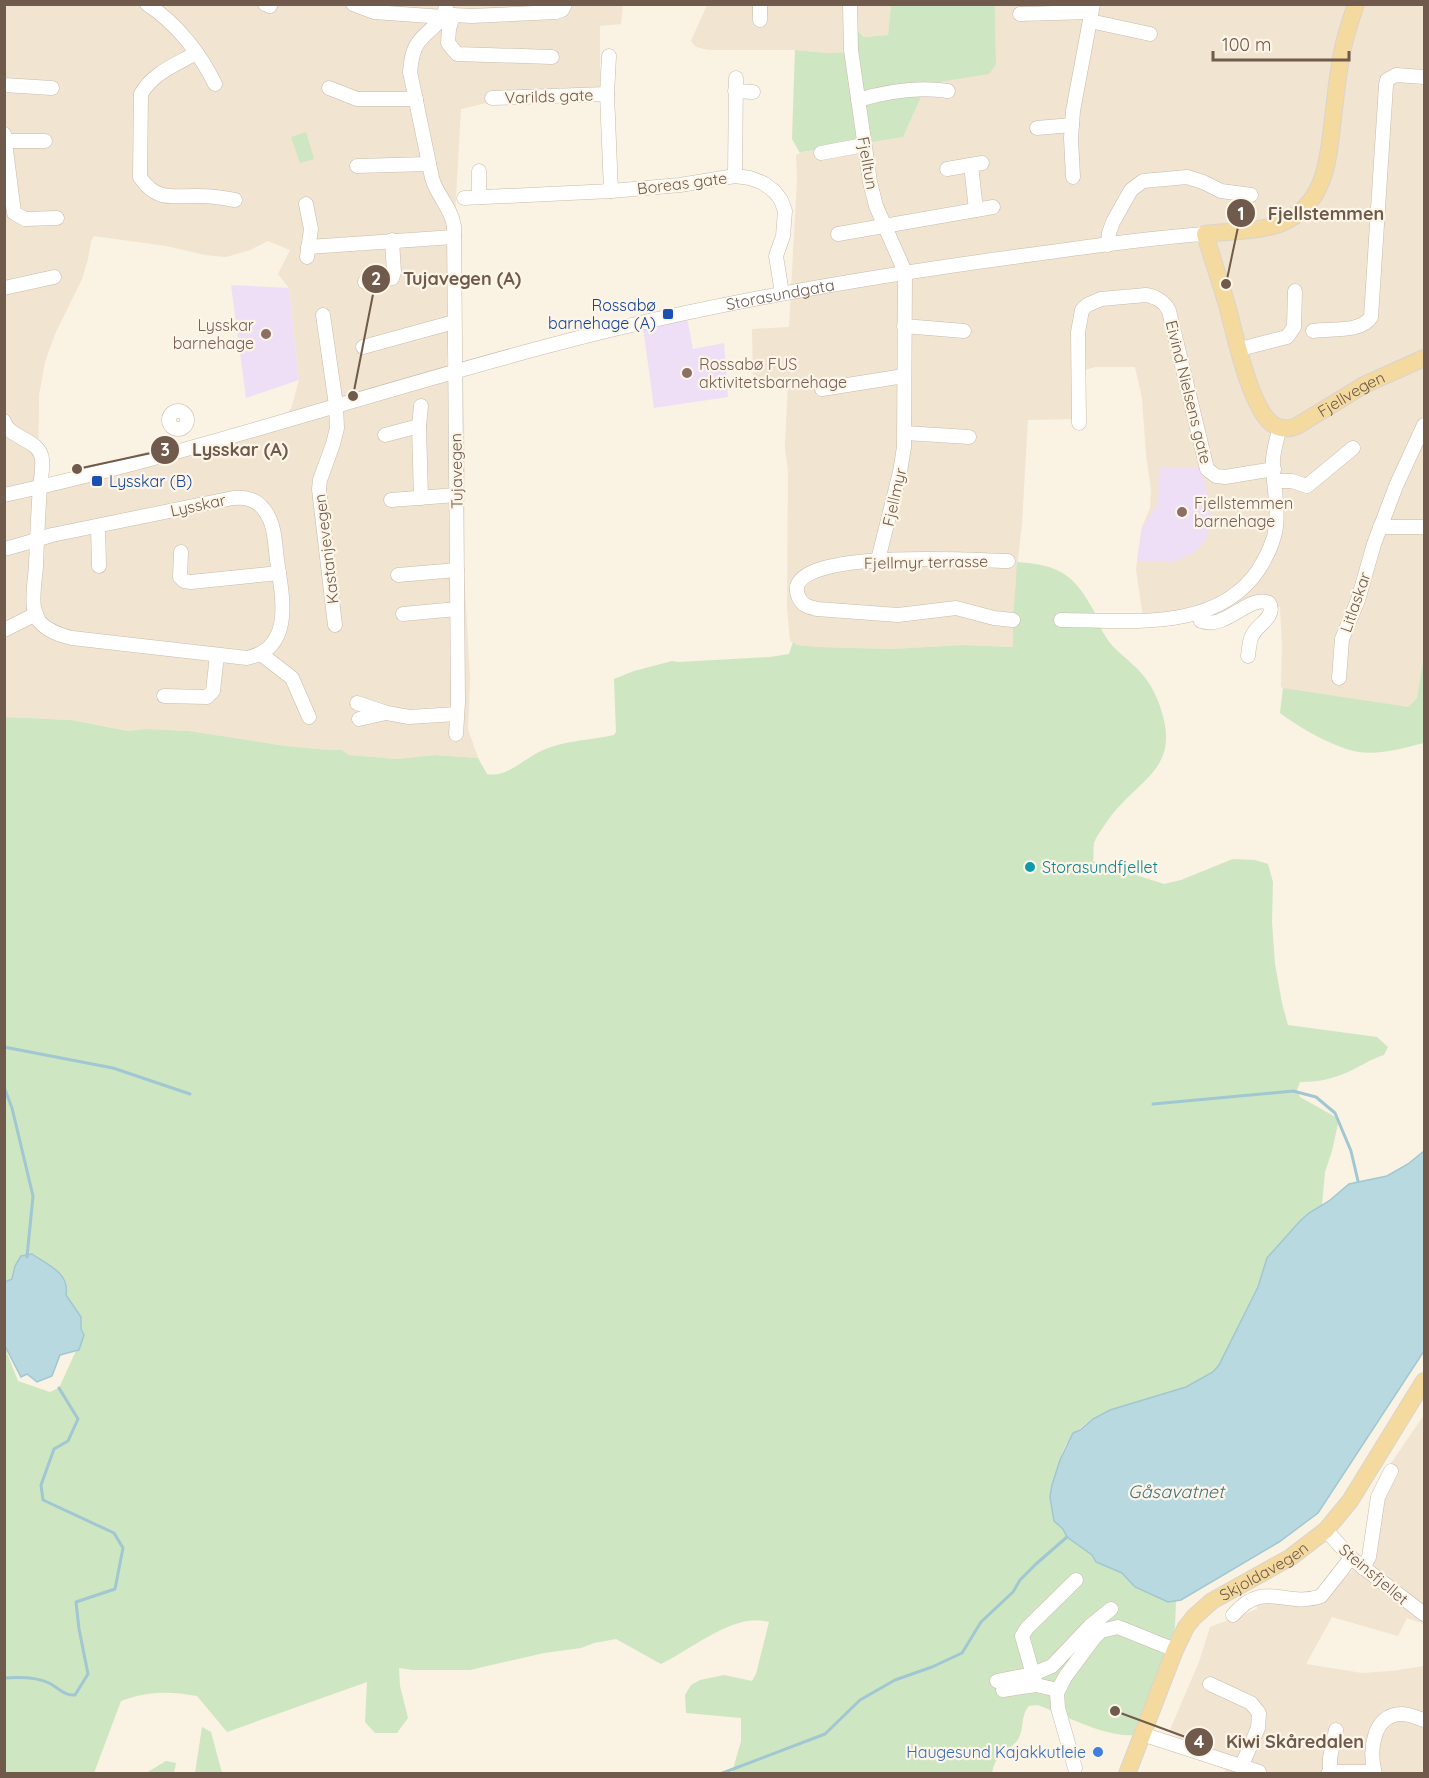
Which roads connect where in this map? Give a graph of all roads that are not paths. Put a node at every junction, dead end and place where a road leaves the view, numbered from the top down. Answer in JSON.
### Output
{"nodes":[{"id":1,"x":147,"y":4,"type":"edge"},
{"id":2,"x":353,"y":4,"type":"edge"},
{"id":3,"x":566,"y":4,"type":"edge"},
{"id":4,"x":760,"y":4,"type":"edge"},
{"id":5,"x":850,"y":4,"type":"edge"},
{"id":6,"x":1356,"y":4,"type":"edge"},
{"id":7,"x":447,"y":12,"type":"edge"},
{"id":8,"x":1091,"y":12,"type":"edge"},
{"id":9,"x":1020,"y":15,"type":"dead end"},
{"id":10,"x":760,"y":20,"type":"dead end"},
{"id":11,"x":1150,"y":34,"type":"dead end"},
{"id":12,"x":196,"y":53,"type":"junction"},
{"id":13,"x":609,"y":56,"type":"dead end"},
{"id":14,"x":552,"y":57,"type":"dead end"},
{"id":15,"x":1425,"y":77,"type":"edge"},
{"id":16,"x":215,"y":84,"type":"dead end"},
{"id":17,"x":4,"y":85,"type":"edge"},
{"id":18,"x":52,"y":88,"type":"dead end"},
{"id":19,"x":329,"y":88,"type":"dead end"},
{"id":20,"x":948,"y":91,"type":"dead end"},
{"id":21,"x":753,"y":92,"type":"dead end"},
{"id":22,"x":607,"y":94,"type":"junction"},
{"id":23,"x":492,"y":98,"type":"dead end"},
{"id":24,"x":416,"y":99,"type":"junction"},
{"id":25,"x":858,"y":100,"type":"junction"},
{"id":26,"x":1072,"y":125,"type":"junction"},
{"id":27,"x":1037,"y":128,"type":"dead end"},
{"id":28,"x":4,"y":134,"type":"edge"},
{"id":29,"x":5,"y":141,"type":"edge"},
{"id":30,"x":45,"y":141,"type":"dead end"},
{"id":31,"x":864,"y":145,"type":"junction"},
{"id":32,"x":821,"y":153,"type":"dead end"},
{"id":33,"x":429,"y":164,"type":"junction"},
{"id":34,"x":357,"y":166,"type":"dead end"},
{"id":35,"x":947,"y":169,"type":"dead end"},
{"id":36,"x":479,"y":171,"type":"dead end"},
{"id":37,"x":735,"y":176,"type":"junction"},
{"id":38,"x":1073,"y":177,"type":"dead end"},
{"id":39,"x":611,"y":191,"type":"junction"},
{"id":40,"x":1251,"y":195,"type":"dead end"},
{"id":41,"x":479,"y":197,"type":"junction"},
{"id":42,"x":464,"y":198,"type":"dead end"},
{"id":43,"x":235,"y":200,"type":"dead end"},
{"id":44,"x":8,"y":204,"type":"edge"},
{"id":45,"x":306,"y":204,"type":"dead end"},
{"id":46,"x":993,"y":207,"type":"dead end"},
{"id":47,"x":976,"y":210,"type":"junction"},
{"id":48,"x":57,"y":218,"type":"dead end"},
{"id":49,"x":884,"y":225,"type":"junction"},
{"id":50,"x":838,"y":234,"type":"dead end"},
{"id":51,"x":1205,"y":234,"type":"junction"},
{"id":52,"x":454,"y":237,"type":"junction"},
{"id":53,"x":392,"y":240,"type":"junction"},
{"id":54,"x":1108,"y":245,"type":"junction"},
{"id":55,"x":905,"y":272,"type":"junction"},
{"id":56,"x":54,"y":277,"type":"dead end"},
{"id":57,"x":365,"y":282,"type":"dead end"},
{"id":58,"x":4,"y":288,"type":"edge"},
{"id":59,"x":1295,"y":291,"type":"dead end"},
{"id":60,"x":782,"y":293,"type":"junction"},
{"id":61,"x":323,"y":315,"type":"dead end"},
{"id":62,"x":454,"y":322,"type":"junction"},
{"id":63,"x":904,"y":326,"type":"junction"},
{"id":64,"x":964,"y":331,"type":"dead end"},
{"id":65,"x":1313,"y":331,"type":"dead end"},
{"id":66,"x":363,"y":347,"type":"dead end"},
{"id":67,"x":1240,"y":349,"type":"junction"},
{"id":68,"x":1425,"y":358,"type":"edge"},
{"id":69,"x":456,"y":371,"type":"junction"},
{"id":70,"x":904,"y":376,"type":"junction"},
{"id":71,"x":822,"y":389,"type":"dead end"},
{"id":72,"x":336,"y":405,"type":"junction"},
{"id":73,"x":421,"y":406,"type":"dead end"},
{"id":74,"x":1079,"y":423,"type":"dead end"},
{"id":75,"x":1425,"y":425,"type":"edge"},
{"id":76,"x":419,"y":426,"type":"junction"},
{"id":77,"x":1280,"y":427,"type":"junction"},
{"id":78,"x":7,"y":429,"type":"edge"},
{"id":79,"x":905,"y":433,"type":"junction"},
{"id":80,"x":386,"y":435,"type":"dead end"},
{"id":81,"x":969,"y":437,"type":"dead end"},
{"id":82,"x":1353,"y":448,"type":"dead end"},
{"id":83,"x":1274,"y":475,"type":"junction"},
{"id":84,"x":40,"y":488,"type":"junction"},
{"id":85,"x":4,"y":495,"type":"edge"},
{"id":86,"x":456,"y":495,"type":"junction"},
{"id":87,"x":421,"y":498,"type":"junction"},
{"id":88,"x":391,"y":500,"type":"dead end"},
{"id":89,"x":98,"y":526,"type":"junction"},
{"id":90,"x":1380,"y":527,"type":"junction"},
{"id":91,"x":1425,"y":527,"type":"edge"},
{"id":92,"x":37,"y":540,"type":"junction"},
{"id":93,"x":4,"y":549,"type":"edge"},
{"id":94,"x":181,"y":552,"type":"dead end"},
{"id":95,"x":878,"y":560,"type":"junction"},
{"id":96,"x":1008,"y":561,"type":"dead end"},
{"id":97,"x":99,"y":566,"type":"dead end"},
{"id":98,"x":457,"y":570,"type":"junction"},
{"id":99,"x":279,"y":573,"type":"junction"},
{"id":100,"x":398,"y":575,"type":"dead end"},
{"id":101,"x":458,"y":609,"type":"junction"},
{"id":102,"x":1198,"y":613,"type":"junction"},
{"id":103,"x":36,"y":614,"type":"junction"},
{"id":104,"x":403,"y":614,"type":"dead end"},
{"id":105,"x":1013,"y":620,"type":"dead end"},
{"id":106,"x":1061,"y":620,"type":"dead end"},
{"id":107,"x":335,"y":625,"type":"dead end"},
{"id":108,"x":4,"y":630,"type":"edge"},
{"id":109,"x":261,"y":654,"type":"junction"},
{"id":110,"x":217,"y":655,"type":"junction"},
{"id":111,"x":1248,"y":656,"type":"dead end"},
{"id":112,"x":1339,"y":678,"type":"dead end"},
{"id":113,"x":164,"y":696,"type":"dead end"},
{"id":114,"x":357,"y":703,"type":"dead end"},
{"id":115,"x":387,"y":713,"type":"junction"},
{"id":116,"x":457,"y":714,"type":"junction"},
{"id":117,"x":309,"y":717,"type":"dead end"},
{"id":118,"x":359,"y":719,"type":"dead end"},
{"id":119,"x":456,"y":734,"type":"dead end"},
{"id":120,"x":1425,"y":1381,"type":"edge"},
{"id":121,"x":1391,"y":1471,"type":"dead end"},
{"id":122,"x":1326,"y":1530,"type":"junction"},
{"id":123,"x":1351,"y":1558,"type":"junction"},
{"id":124,"x":1363,"y":1568,"type":"junction"},
{"id":125,"x":1076,"y":1580,"type":"dead end"},
{"id":126,"x":1111,"y":1609,"type":"dead end"},
{"id":127,"x":1425,"y":1614,"type":"edge"},
{"id":128,"x":1233,"y":1615,"type":"dead end"},
{"id":129,"x":1175,"y":1650,"type":"junction"},
{"id":130,"x":1034,"y":1680,"type":"junction"},
{"id":131,"x":1210,"y":1684,"type":"dead end"},
{"id":132,"x":1000,"y":1686,"type":"dead end"},
{"id":133,"x":1058,"y":1690,"type":"junction"},
{"id":134,"x":1425,"y":1720,"type":"edge"},
{"id":135,"x":1336,"y":1730,"type":"dead end"},
{"id":136,"x":1142,"y":1734,"type":"junction"},
{"id":137,"x":1242,"y":1765,"type":"junction"},
{"id":138,"x":1075,"y":1768,"type":"dead end"},
{"id":139,"x":1259,"y":1772,"type":"dead end"},
{"id":140,"x":1127,"y":1773,"type":"edge"},
{"id":141,"x":1329,"y":1773,"type":"edge"},
{"id":142,"x":1375,"y":1773,"type":"edge"}],
"edges":[{"from":1,"to":12,"type":"street"},
{"from":2,"to":7,"type":"street"},
{"from":3,"to":7,"type":"street"},
{"from":4,"to":10,"type":"street"},
{"from":5,"to":25,"type":"street","name":"Fjelltun"},
{"from":6,"to":51,"type":"main road","name":"Storasundgata"},
{"from":7,"to":14,"type":"street"},
{"from":7,"to":24,"type":"street","name":"Tujavegen"},
{"from":8,"to":9,"type":"street"},
{"from":8,"to":11,"type":"street"},
{"from":8,"to":26,"type":"street"},
{"from":12,"to":16,"type":"street"},
{"from":12,"to":43,"type":"street"},
{"from":13,"to":22,"type":"street","name":"Varilds gate"},
{"from":15,"to":65,"type":"street"},
{"from":17,"to":18,"type":"street"},
{"from":19,"to":24,"type":"street"},
{"from":20,"to":25,"type":"street"},
{"from":21,"to":37,"type":"street"},
{"from":22,"to":23,"type":"street","name":"Varilds gate"},
{"from":22,"to":39,"type":"street","name":"Varilds gate"},
{"from":24,"to":33,"type":"street","name":"Tujavegen"},
{"from":25,"to":31,"type":"street","name":"Fjelltun"},
{"from":26,"to":27,"type":"street"},
{"from":26,"to":38,"type":"street"},
{"from":28,"to":29,"type":"street"},
{"from":29,"to":30,"type":"street"},
{"from":29,"to":44,"type":"street"},
{"from":31,"to":32,"type":"street"},
{"from":31,"to":49,"type":"street","name":"Fjelltun"},
{"from":33,"to":34,"type":"street"},
{"from":33,"to":52,"type":"street","name":"Tujavegen"},
{"from":35,"to":47,"type":"street"},
{"from":36,"to":41,"type":"street"},
{"from":37,"to":39,"type":"street","name":"Boreas gate"},
{"from":37,"to":60,"type":"street","name":"Boreas gate"},
{"from":39,"to":41,"type":"street","name":"Boreas gate"},
{"from":40,"to":54,"type":"street"},
{"from":41,"to":42,"type":"street","name":"Boreas gate"},
{"from":44,"to":48,"type":"street"},
{"from":45,"to":53,"type":"street"},
{"from":46,"to":47,"type":"street"},
{"from":47,"to":49,"type":"street"},
{"from":49,"to":50,"type":"street"},
{"from":49,"to":55,"type":"street","name":"Fjelltun"},
{"from":51,"to":54,"type":"street","name":"Storasundgata"},
{"from":51,"to":67,"type":"main road"},
{"from":52,"to":53,"type":"street"},
{"from":52,"to":62,"type":"street","name":"Tujavegen"},
{"from":53,"to":57,"type":"street"},
{"from":54,"to":55,"type":"street","name":"Storasundgata"},
{"from":55,"to":60,"type":"street","name":"Storasundgata"},
{"from":55,"to":63,"type":"street","name":"Fjellmyr"},
{"from":56,"to":58,"type":"street"},
{"from":59,"to":67,"type":"street"},
{"from":60,"to":69,"type":"street","name":"Storasundgata"},
{"from":61,"to":72,"type":"street","name":"Kastanjevegen"},
{"from":62,"to":66,"type":"street"},
{"from":62,"to":69,"type":"street","name":"Tujavegen"},
{"from":63,"to":64,"type":"street"},
{"from":63,"to":70,"type":"street","name":"Fjellmyr"},
{"from":67,"to":77,"type":"main road"},
{"from":68,"to":77,"type":"main road","name":"Fjellvegen"},
{"from":69,"to":72,"type":"street","name":"Storasundgata"},
{"from":69,"to":86,"type":"street","name":"Tujavegen"},
{"from":70,"to":71,"type":"street"},
{"from":70,"to":79,"type":"street","name":"Fjellmyr"},
{"from":72,"to":84,"type":"street","name":"Storasundgata"},
{"from":72,"to":107,"type":"street","name":"Kastanjevegen"},
{"from":73,"to":76,"type":"street"},
{"from":74,"to":83,"type":"street","name":"Eivind Nielsens gate"},
{"from":75,"to":90,"type":"street","name":"Litlaskar"},
{"from":76,"to":80,"type":"street"},
{"from":76,"to":87,"type":"street"},
{"from":77,"to":83,"type":"street"},
{"from":78,"to":84,"type":"street"},
{"from":79,"to":81,"type":"street"},
{"from":79,"to":95,"type":"street","name":"Fjellmyr"},
{"from":82,"to":83,"type":"street"},
{"from":83,"to":102,"type":"street"},
{"from":84,"to":85,"type":"street","name":"Storasundgata"},
{"from":84,"to":92,"type":"street"},
{"from":86,"to":87,"type":"street"},
{"from":86,"to":98,"type":"street","name":"Tujavegen"},
{"from":87,"to":88,"type":"street"},
{"from":89,"to":92,"type":"street","name":"Lysskar"},
{"from":89,"to":97,"type":"street"},
{"from":89,"to":99,"type":"street","name":"Lysskar"},
{"from":90,"to":91,"type":"street"},
{"from":90,"to":112,"type":"street","name":"Litlaskar"},
{"from":92,"to":93,"type":"street","name":"Lysskar"},
{"from":92,"to":103,"type":"street"},
{"from":94,"to":99,"type":"street"},
{"from":95,"to":96,"type":"street","name":"Fjellmyr terrasse"},
{"from":95,"to":105,"type":"street","name":"Fjellmyr terrasse"},
{"from":98,"to":100,"type":"street"},
{"from":98,"to":101,"type":"street","name":"Tujavegen"},
{"from":99,"to":109,"type":"street","name":"Lysskar"},
{"from":101,"to":104,"type":"street"},
{"from":101,"to":116,"type":"street","name":"Tujavegen"},
{"from":102,"to":106,"type":"street"},
{"from":102,"to":111,"type":"street"},
{"from":103,"to":108,"type":"street"},
{"from":103,"to":110,"type":"street"},
{"from":109,"to":110,"type":"street"},
{"from":109,"to":117,"type":"street"},
{"from":110,"to":113,"type":"street"},
{"from":114,"to":115,"type":"street"},
{"from":115,"to":116,"type":"street"},
{"from":115,"to":118,"type":"street"},
{"from":116,"to":119,"type":"street","name":"Tujavegen"},
{"from":120,"to":122,"type":"main road","name":"Skjoldavegen"},
{"from":121,"to":124,"type":"street"},
{"from":122,"to":123,"type":"street","name":"Steinsfjellet"},
{"from":122,"to":129,"type":"main road","name":"Skjoldavegen"},
{"from":123,"to":124,"type":"street","name":"Steinsfjellet"},
{"from":123,"to":128,"type":"street","name":"Skjoldavegen"},
{"from":124,"to":127,"type":"street","name":"Steinsfjellet"},
{"from":125,"to":130,"type":"street"},
{"from":126,"to":130,"type":"street"},
{"from":129,"to":133,"type":"street"},
{"from":129,"to":136,"type":"main road","name":"Skjoldavegen"},
{"from":130,"to":132,"type":"street"},
{"from":130,"to":133,"type":"street"},
{"from":131,"to":137,"type":"street"},
{"from":133,"to":138,"type":"street"},
{"from":134,"to":142,"type":"street"},
{"from":135,"to":141,"type":"street"},
{"from":136,"to":137,"type":"street"},
{"from":136,"to":140,"type":"main road","name":"Skjoldavegen"},
{"from":137,"to":139,"type":"street"},
{"from":141,"to":142,"type":"street"}]}
